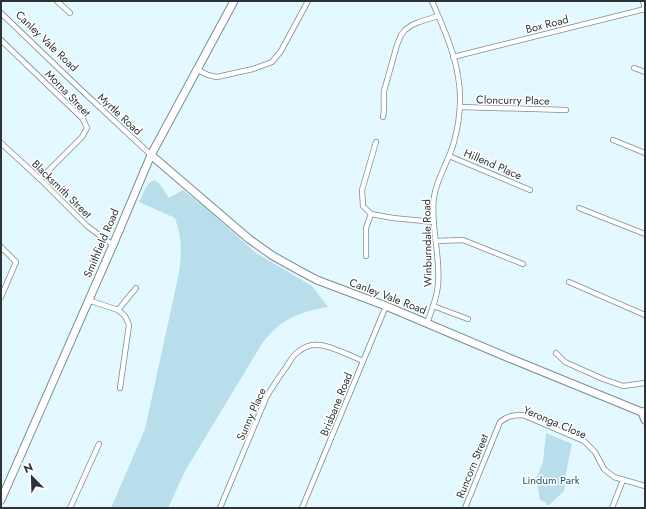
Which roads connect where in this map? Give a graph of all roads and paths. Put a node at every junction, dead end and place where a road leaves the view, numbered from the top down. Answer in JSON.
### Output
{"nodes":[{"id":1,"x":57,"y":1,"type":"edge"},
{"id":2,"x":234,"y":1,"type":"edge"},
{"id":3,"x":308,"y":1,"type":"edge"},
{"id":4,"x":432,"y":1,"type":"edge"},
{"id":5,"x":643,"y":1,"type":"edge"},
{"id":6,"x":645,"y":9,"type":"edge"},
{"id":7,"x":1,"y":12,"type":"edge"},
{"id":8,"x":70,"y":13,"type":"dead end"},
{"id":9,"x":438,"y":16,"type":"junction"},
{"id":10,"x":1,"y":40,"type":"edge"},
{"id":11,"x":453,"y":57,"type":"junction"},
{"id":12,"x":634,"y":68,"type":"dead end"},
{"id":13,"x":196,"y":69,"type":"junction"},
{"id":14,"x":645,"y":72,"type":"edge"},
{"id":15,"x":77,"y":86,"type":"joint"},
{"id":16,"x":460,"y":107,"type":"junction"},
{"id":17,"x":566,"y":110,"type":"dead end"},
{"id":18,"x":383,"y":117,"type":"dead end"},
{"id":19,"x":613,"y":140,"type":"dead end"},
{"id":20,"x":376,"y":142,"type":"dead end"},
{"id":21,"x":1,"y":143,"type":"edge"},
{"id":22,"x":645,"y":153,"type":"edge"},
{"id":23,"x":151,"y":155,"type":"junction"},
{"id":24,"x":449,"y":156,"type":"junction"},
{"id":25,"x":40,"y":179,"type":"junction"},
{"id":26,"x":530,"y":190,"type":"dead end"},
{"id":27,"x":579,"y":208,"type":"dead end"},
{"id":28,"x":371,"y":214,"type":"junction"},
{"id":29,"x":434,"y":222,"type":"junction"},
{"id":30,"x":644,"y":232,"type":"edge"},
{"id":31,"x":436,"y":241,"type":"junction"},
{"id":32,"x":113,"y":245,"type":"junction"},
{"id":33,"x":1,"y":248,"type":"edge"},
{"id":34,"x":366,"y":256,"type":"dead end"},
{"id":35,"x":523,"y":264,"type":"dead end"},
{"id":36,"x":569,"y":282,"type":"dead end"},
{"id":37,"x":136,"y":288,"type":"dead end"},
{"id":38,"x":1,"y":297,"type":"edge"},
{"id":39,"x":88,"y":300,"type":"junction"},
{"id":40,"x":386,"y":306,"type":"junction"},
{"id":41,"x":434,"y":306,"type":"junction"},
{"id":42,"x":118,"y":310,"type":"junction"},
{"id":43,"x":645,"y":315,"type":"edge"},
{"id":44,"x":468,"y":319,"type":"dead end"},
{"id":45,"x":427,"y":323,"type":"junction"},
{"id":46,"x":556,"y":353,"type":"dead end"},
{"id":47,"x":363,"y":361,"type":"junction"},
{"id":48,"x":645,"y":383,"type":"edge"},
{"id":49,"x":120,"y":388,"type":"dead end"},
{"id":50,"x":645,"y":415,"type":"edge"},
{"id":51,"x":496,"y":430,"type":"joint"},
{"id":52,"x":99,"y":444,"type":"dead end"},
{"id":53,"x":623,"y":480,"type":"junction"},
{"id":54,"x":645,"y":486,"type":"edge"},
{"id":55,"x":1,"y":500,"type":"edge"},
{"id":56,"x":70,"y":508,"type":"edge"},
{"id":57,"x":220,"y":508,"type":"edge"},
{"id":58,"x":302,"y":508,"type":"edge"},
{"id":59,"x":465,"y":508,"type":"edge"},
{"id":60,"x":612,"y":508,"type":"edge"}],
"edges":[{"from":1,"to":8,"type":"street"},
{"from":2,"to":13,"type":"main road","name":"Smithfield Road"},
{"from":3,"to":13,"type":"street"},
{"from":4,"to":9,"type":"street","name":"Winburndale Road"},
{"from":5,"to":6,"type":"street"},
{"from":6,"to":11,"type":"street","name":"Box Road"},
{"from":7,"to":15,"type":"street","name":"Canley Vale Road"},
{"from":9,"to":11,"type":"street","name":"Winburndale Road"},
{"from":9,"to":18,"type":"street"},
{"from":10,"to":25,"type":"street","name":"Morna Street"},
{"from":11,"to":16,"type":"street","name":"Winburndale Road"},
{"from":12,"to":14,"type":"street"},
{"from":13,"to":23,"type":"main road","name":"Smithfield Road"},
{"from":15,"to":23,"type":"street","name":"Myrtle Road"},
{"from":16,"to":17,"type":"street","name":"Cloncurry Place"},
{"from":16,"to":24,"type":"street","name":"Winburndale Road"},
{"from":19,"to":22,"type":"street"},
{"from":20,"to":28,"type":"street"},
{"from":21,"to":25,"type":"street","name":"Blacksmith Street"},
{"from":23,"to":32,"type":"main road","name":"Smithfield Road"},
{"from":23,"to":40,"type":"main road","name":"Canley Vale Road"},
{"from":24,"to":26,"type":"street","name":"Hillend Place"},
{"from":24,"to":29,"type":"street","name":"Winburndale Road"},
{"from":25,"to":32,"type":"street","name":"Blacksmith Street"},
{"from":27,"to":30,"type":"street"},
{"from":28,"to":29,"type":"street"},
{"from":28,"to":34,"type":"street"},
{"from":29,"to":31,"type":"street","name":"Winburndale Road"},
{"from":31,"to":35,"type":"street"},
{"from":31,"to":41,"type":"street","name":"Winburndale Road"},
{"from":32,"to":39,"type":"main road","name":"Smithfield Road"},
{"from":33,"to":38,"type":"street"},
{"from":36,"to":43,"type":"street"},
{"from":37,"to":42,"type":"street"},
{"from":39,"to":42,"type":"street"},
{"from":39,"to":55,"type":"main road","name":"Smithfield Road"},
{"from":40,"to":45,"type":"main road","name":"Canley Vale Road"},
{"from":40,"to":47,"type":"street","name":"Brisbane Road"},
{"from":41,"to":44,"type":"street"},
{"from":41,"to":45,"type":"street","name":"Winburndale Road"},
{"from":42,"to":49,"type":"street"},
{"from":45,"to":50,"type":"main road","name":"Canley Vale Road"},
{"from":46,"to":48,"type":"street"},
{"from":47,"to":57,"type":"street","name":"Sunny Place"},
{"from":47,"to":58,"type":"street","name":"Brisbane Road"},
{"from":51,"to":53,"type":"street","name":"Yeronga Close"},
{"from":51,"to":59,"type":"street","name":"Runcorn Street"},
{"from":52,"to":56,"type":"street"},
{"from":53,"to":54,"type":"street","name":"Yeronga Close"},
{"from":53,"to":60,"type":"street"}]}
